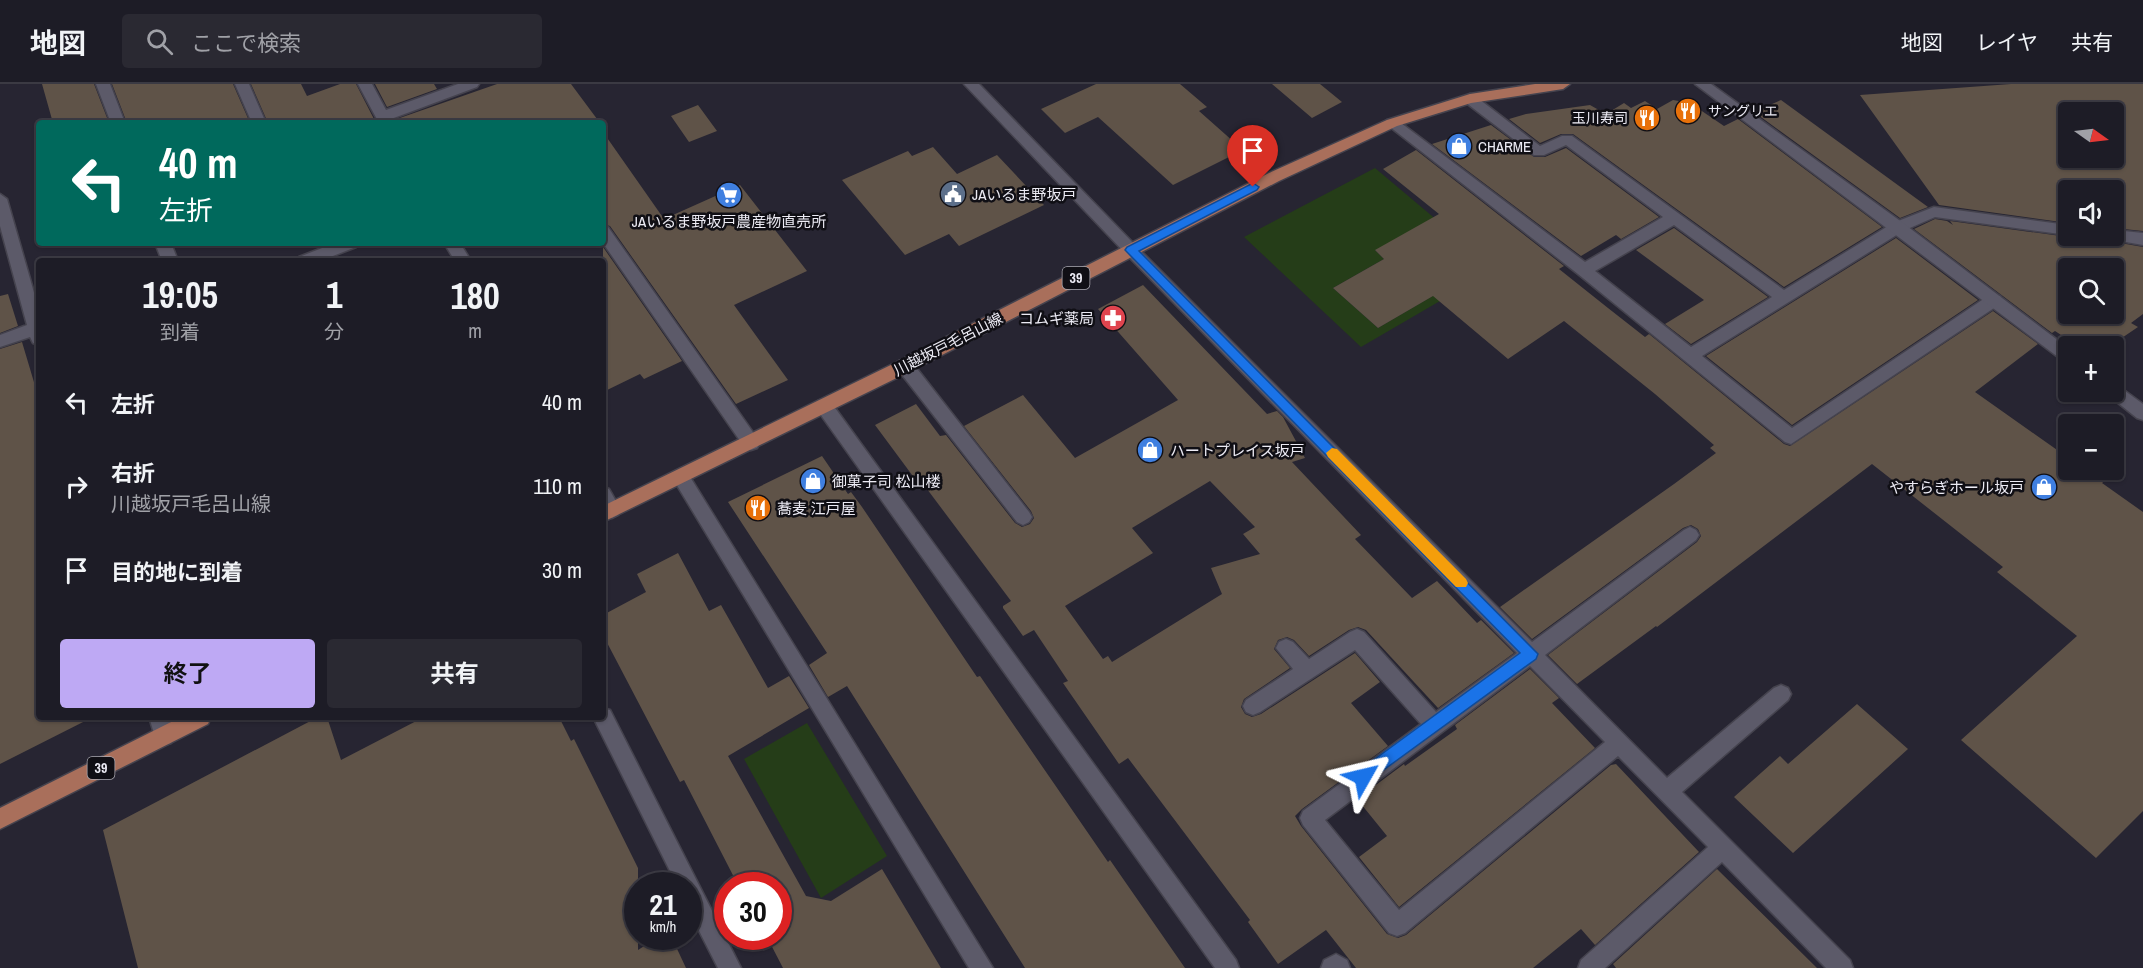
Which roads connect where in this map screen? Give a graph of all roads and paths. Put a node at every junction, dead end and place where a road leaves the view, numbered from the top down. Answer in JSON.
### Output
{"nodes":[{"id":1,"x":103,"y":84,"type":"edge"},
{"id":2,"x":242,"y":84,"type":"edge"},
{"id":3,"x":365,"y":84,"type":"edge"},
{"id":4,"x":472,"y":84,"type":"edge"},
{"id":5,"x":971,"y":84,"type":"edge"},
{"id":6,"x":1563,"y":84,"type":"edge"},
{"id":7,"x":1702,"y":84,"type":"edge"},
{"id":8,"x":1470,"y":99,"type":"junction"},
{"id":9,"x":117,"y":120,"type":"edge"},
{"id":10,"x":258,"y":120,"type":"edge"},
{"id":11,"x":384,"y":120,"type":"edge"},
{"id":12,"x":1392,"y":123,"type":"junction"},
{"id":13,"x":0,"y":199,"type":"edge"},
{"id":14,"x":1674,"y":218,"type":"junction"},
{"id":15,"x":1898,"y":227,"type":"junction"},
{"id":16,"x":2058,"y":229,"type":"edge"},
{"id":17,"x":606,"y":235,"type":"edge"},
{"id":18,"x":2124,"y":237,"type":"edge"},
{"id":19,"x":2143,"y":239,"type":"edge"},
{"id":20,"x":339,"y":246,"type":"edge"},
{"id":21,"x":1131,"y":250,"type":"junction"},
{"id":22,"x":310,"y":253,"type":"edge"},
{"id":23,"x":1584,"y":270,"type":"junction"},
{"id":24,"x":1783,"y":297,"type":"junction"},
{"id":25,"x":1994,"y":300,"type":"junction"},
{"id":26,"x":36,"y":329,"type":"edge"},
{"id":27,"x":36,"y":333,"type":"edge"},
{"id":28,"x":0,"y":341,"type":"edge"},
{"id":29,"x":2058,"y":348,"type":"edge"},
{"id":30,"x":1690,"y":356,"type":"junction"},
{"id":31,"x":905,"y":366,"type":"junction"},
{"id":32,"x":2124,"y":398,"type":"edge"},
{"id":33,"x":824,"y":406,"type":"junction"},
{"id":34,"x":2143,"y":413,"type":"edge"},
{"id":35,"x":751,"y":443,"type":"junction"},
{"id":36,"x":681,"y":477,"type":"junction"},
{"id":37,"x":606,"y":506,"type":"edge"},
{"id":38,"x":1023,"y":517,"type":"dead end"},
{"id":39,"x":1690,"y":535,"type":"dead end"},
{"id":40,"x":1286,"y":648,"type":"dead end"},
{"id":41,"x":1531,"y":654,"type":"junction"},
{"id":42,"x":1307,"y":670,"type":"junction"},
{"id":43,"x":1781,"y":694,"type":"dead end"},
{"id":44,"x":1253,"y":706,"type":"dead end"},
{"id":45,"x":188,"y":720,"type":"edge"},
{"id":46,"x":605,"y":720,"type":"edge"},
{"id":47,"x":1434,"y":724,"type":"junction"},
{"id":48,"x":161,"y":726,"type":"edge"},
{"id":49,"x":1619,"y":743,"type":"junction"},
{"id":50,"x":1667,"y":791,"type":"junction"},
{"id":51,"x":0,"y":819,"type":"edge"},
{"id":52,"x":1722,"y":848,"type":"junction"},
{"id":53,"x":681,"y":872,"type":"edge"},
{"id":54,"x":702,"y":913,"type":"edge"},
{"id":55,"x":730,"y":968,"type":"edge"},
{"id":56,"x":982,"y":968,"type":"edge"},
{"id":57,"x":1228,"y":968,"type":"edge"},
{"id":58,"x":1332,"y":968,"type":"edge"},
{"id":59,"x":1339,"y":968,"type":"edge"},
{"id":60,"x":1589,"y":968,"type":"edge"},
{"id":61,"x":1842,"y":968,"type":"edge"}],
"edges":[{"from":1,"to":9,"type":"street"},
{"from":2,"to":10,"type":"street"},
{"from":3,"to":11,"type":"street"},
{"from":4,"to":11,"type":"street"},
{"from":5,"to":21,"type":"street"},
{"from":6,"to":8,"type":"main road","name":"川越坂戸毛呂山線","number":"39"},
{"from":7,"to":15,"type":"street"},
{"from":8,"to":12,"type":"main road","name":"川越坂戸毛呂山線","number":"39"},
{"from":8,"to":14,"type":"street"},
{"from":12,"to":21,"type":"main road","name":"川越坂戸毛呂山線","number":"39"},
{"from":12,"to":23,"type":"street"},
{"from":13,"to":26,"type":"street"},
{"from":14,"to":23,"type":"street"},
{"from":14,"to":24,"type":"street"},
{"from":15,"to":16,"type":"street"},
{"from":15,"to":24,"type":"street"},
{"from":15,"to":25,"type":"street"},
{"from":17,"to":35,"type":"street"},
{"from":18,"to":19,"type":"street"},
{"from":20,"to":22,"type":"street"},
{"from":21,"to":31,"type":"main road","name":"川越坂戸毛呂山線","number":"39"},
{"from":21,"to":41,"type":"street"},
{"from":23,"to":30,"type":"street"},
{"from":24,"to":30,"type":"street"},
{"from":25,"to":29,"type":"street"},
{"from":25,"to":30,"type":"street"},
{"from":27,"to":28,"type":"street"},
{"from":31,"to":33,"type":"main road","name":"川越坂戸毛呂山線","number":"39"},
{"from":31,"to":38,"type":"street"},
{"from":32,"to":34,"type":"street"},
{"from":33,"to":35,"type":"main road","name":"川越坂戸毛呂山線","number":"39"},
{"from":33,"to":57,"type":"street"},
{"from":35,"to":36,"type":"main road","name":"川越坂戸毛呂山線","number":"39"},
{"from":36,"to":37,"type":"main road","name":"川越坂戸毛呂山線","number":"39"},
{"from":36,"to":56,"type":"street"},
{"from":39,"to":41,"type":"street"},
{"from":40,"to":42,"type":"street"},
{"from":41,"to":47,"type":"street"},
{"from":41,"to":49,"type":"street"},
{"from":42,"to":44,"type":"street"},
{"from":42,"to":47,"type":"street"},
{"from":43,"to":50,"type":"street"},
{"from":45,"to":48,"type":"main road","number":"39"},
{"from":46,"to":53,"type":"street"},
{"from":47,"to":49,"type":"street"},
{"from":48,"to":51,"type":"main road","number":"39"},
{"from":49,"to":50,"type":"street"},
{"from":50,"to":52,"type":"street"},
{"from":52,"to":60,"type":"street"},
{"from":52,"to":61,"type":"street"},
{"from":54,"to":55,"type":"street"},
{"from":58,"to":59,"type":"street"}]}
